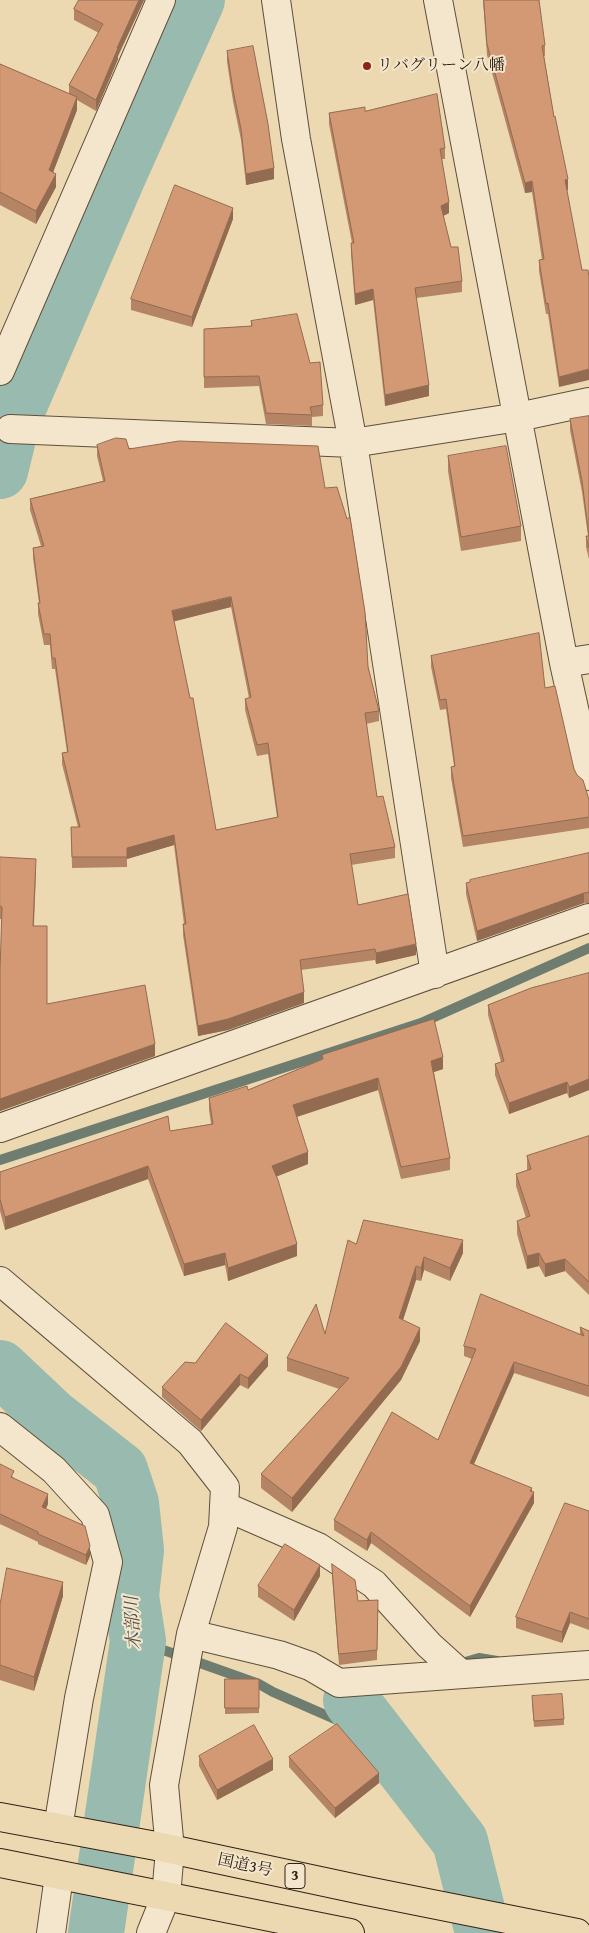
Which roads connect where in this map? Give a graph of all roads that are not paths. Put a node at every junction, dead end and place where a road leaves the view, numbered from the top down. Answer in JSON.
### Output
{"nodes":[{"id":1,"x":161,"y":0,"type":"edge"},
{"id":2,"x":276,"y":0,"type":"edge"},
{"id":3,"x":438,"y":0,"type":"edge"},
{"id":4,"x":0,"y":371,"type":"edge"},
{"id":5,"x":589,"y":402,"type":"edge"},
{"id":6,"x":518,"y":417,"type":"junction"},
{"id":7,"x":10,"y":429,"type":"dead end"},
{"id":8,"x":353,"y":442,"type":"junction"},
{"id":9,"x":576,"y":661,"type":"edge"},
{"id":10,"x":589,"y":776,"type":"edge"},
{"id":11,"x":589,"y":918,"type":"edge"},
{"id":12,"x":435,"y":974,"type":"junction"},
{"id":13,"x":0,"y":1128,"type":"edge"},
{"id":14,"x":0,"y":1281,"type":"edge"},
{"id":15,"x":0,"y":1427,"type":"edge"},
{"id":16,"x":224,"y":1506,"type":"junction"},
{"id":17,"x":191,"y":1634,"type":"junction"},
{"id":18,"x":589,"y":1665,"type":"edge"},
{"id":19,"x":461,"y":1674,"type":"junction"},
{"id":20,"x":0,"y":1817,"type":"edge"},
{"id":21,"x":66,"y":1830,"type":"junction"},
{"id":22,"x":163,"y":1848,"type":"junction"},
{"id":23,"x":0,"y":1863,"type":"edge"},
{"id":24,"x":59,"y":1876,"type":"junction"},
{"id":25,"x":157,"y":1895,"type":"junction"},
{"id":26,"x":565,"y":1930,"type":"edge"},
{"id":27,"x":52,"y":1933,"type":"edge"},
{"id":28,"x":151,"y":1933,"type":"edge"},
{"id":29,"x":350,"y":1933,"type":"edge"}],
"edges":[{"from":1,"to":4,"type":"street"},
{"from":2,"to":8,"type":"street"},
{"from":3,"to":6,"type":"street"},
{"from":5,"to":6,"type":"street"},
{"from":6,"to":8,"type":"street"},
{"from":6,"to":9,"type":"street"},
{"from":7,"to":8,"type":"street"},
{"from":8,"to":12,"type":"street"},
{"from":9,"to":10,"type":"street"},
{"from":11,"to":12,"type":"street"},
{"from":12,"to":13,"type":"street"},
{"from":14,"to":16,"type":"street"},
{"from":15,"to":21,"type":"street"},
{"from":16,"to":17,"type":"street"},
{"from":16,"to":19,"type":"street"},
{"from":17,"to":19,"type":"street"},
{"from":17,"to":22,"type":"street"},
{"from":18,"to":19,"type":"street"},
{"from":20,"to":21,"type":"highway","name":"国道3号","number":"3"},
{"from":21,"to":22,"type":"highway","name":"国道3号","number":"3"},
{"from":22,"to":25,"type":"street"},
{"from":22,"to":26,"type":"highway","name":"国道3号","number":"3"},
{"from":23,"to":24,"type":"highway"},
{"from":24,"to":25,"type":"highway"},
{"from":24,"to":27,"type":"street"},
{"from":25,"to":28,"type":"street"},
{"from":25,"to":29,"type":"highway"}]}
